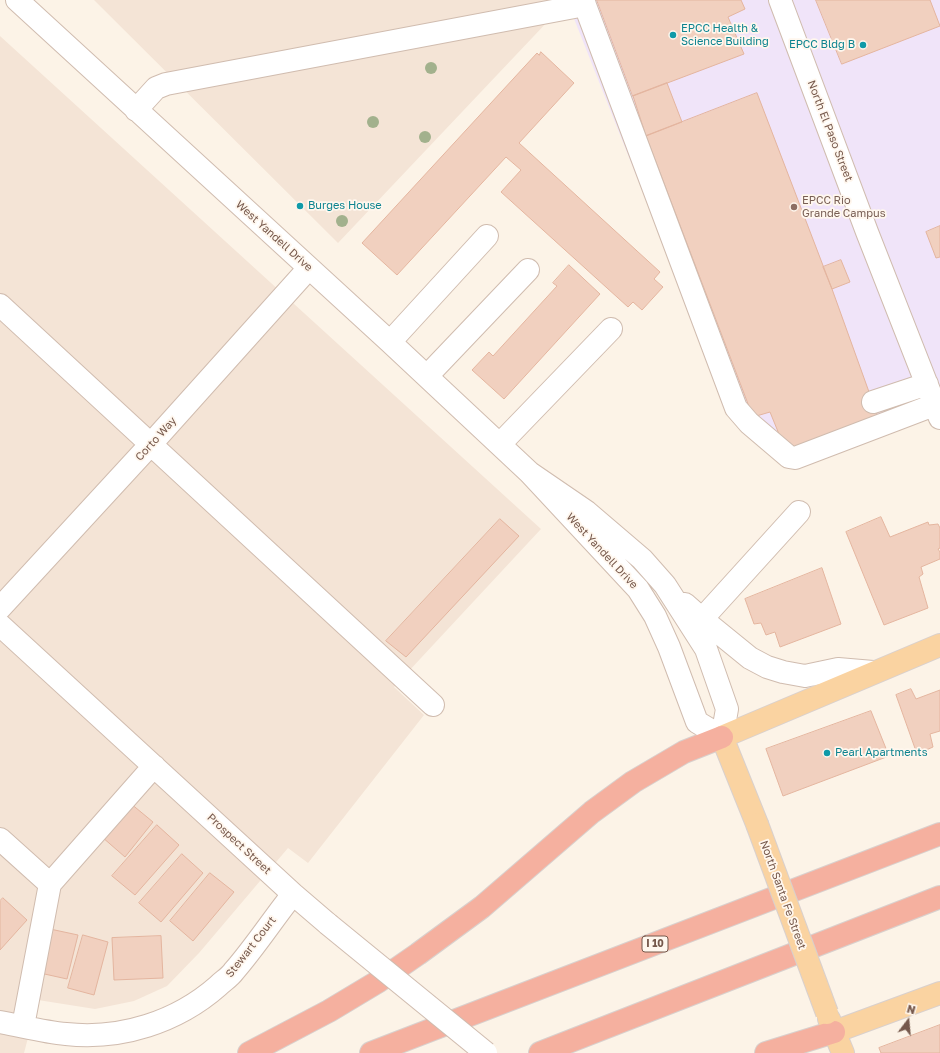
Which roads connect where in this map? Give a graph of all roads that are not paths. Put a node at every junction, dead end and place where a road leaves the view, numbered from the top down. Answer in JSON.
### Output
{"nodes":[{"id":1,"x":16,"y":0,"type":"edge"},
{"id":2,"x":780,"y":0,"type":"edge"},
{"id":3,"x":584,"y":2,"type":"edge"},
{"id":4,"x":136,"y":110,"type":"junction"},
{"id":5,"x":487,"y":236,"type":"dead end"},
{"id":6,"x":309,"y":268,"type":"junction"},
{"id":7,"x":528,"y":270,"type":"dead end"},
{"id":8,"x":0,"y":305,"type":"edge"},
{"id":9,"x":610,"y":329,"type":"dead end"},
{"id":10,"x":390,"y":342,"type":"junction"},
{"id":11,"x":427,"y":376,"type":"junction"},
{"id":12,"x":927,"y":384,"type":"junction"},
{"id":13,"x":873,"y":402,"type":"dead end"},
{"id":14,"x":937,"y":412,"type":"edge"},
{"id":15,"x":151,"y":444,"type":"junction"},
{"id":16,"x":500,"y":444,"type":"junction"},
{"id":17,"x":530,"y":473,"type":"junction"},
{"id":18,"x":799,"y":512,"type":"dead end"},
{"id":19,"x":665,"y":585,"type":"junction"},
{"id":20,"x":0,"y":608,"type":"edge"},
{"id":21,"x":702,"y":619,"type":"junction"},
{"id":22,"x":0,"y":625,"type":"edge"},
{"id":23,"x":940,"y":645,"type":"edge"},
{"id":24,"x":873,"y":672,"type":"junction"},
{"id":25,"x":433,"y":705,"type":"dead end"},
{"id":26,"x":722,"y":737,"type":"junction"},
{"id":27,"x":154,"y":766,"type":"junction"},
{"id":28,"x":940,"y":834,"type":"edge"},
{"id":29,"x":0,"y":839,"type":"edge"},
{"id":30,"x":50,"y":884,"type":"junction"},
{"id":31,"x":293,"y":894,"type":"junction"},
{"id":32,"x":940,"y":896,"type":"edge"},
{"id":33,"x":940,"y":993,"type":"edge"},
{"id":34,"x":0,"y":1022,"type":"edge"},
{"id":35,"x":831,"y":1022,"type":"junction"},
{"id":36,"x":23,"y":1026,"type":"junction"},
{"id":37,"x":249,"y":1053,"type":"edge"},
{"id":38,"x":371,"y":1053,"type":"edge"},
{"id":39,"x":486,"y":1053,"type":"edge"},
{"id":40,"x":540,"y":1053,"type":"edge"},
{"id":41,"x":766,"y":1053,"type":"edge"},
{"id":42,"x":843,"y":1053,"type":"edge"}],
"edges":[{"from":1,"to":4,"type":"street","name":"West Yandell Drive"},
{"from":2,"to":12,"type":"street","name":"North El Paso Street"},
{"from":3,"to":4,"type":"street"},
{"from":3,"to":14,"type":"street"},
{"from":4,"to":6,"type":"street","name":"West Yandell Drive"},
{"from":5,"to":10,"type":"street"},
{"from":6,"to":10,"type":"street","name":"West Yandell Drive"},
{"from":6,"to":15,"type":"street","name":"Corto Way"},
{"from":7,"to":11,"type":"street"},
{"from":8,"to":15,"type":"street"},
{"from":9,"to":16,"type":"street"},
{"from":10,"to":11,"type":"street","name":"West Yandell Drive"},
{"from":11,"to":16,"type":"street","name":"West Yandell Drive"},
{"from":12,"to":13,"type":"street"},
{"from":12,"to":14,"type":"street","name":"North El Paso Street"},
{"from":15,"to":20,"type":"street","name":"Corto Way"},
{"from":15,"to":25,"type":"street"},
{"from":16,"to":17,"type":"street","name":"West Yandell Drive"},
{"from":17,"to":19,"type":"street","name":"West Yandell Drive"},
{"from":17,"to":26,"type":"street","name":"West Yandell Drive"},
{"from":18,"to":21,"type":"street"},
{"from":19,"to":21,"type":"street"},
{"from":19,"to":26,"type":"street","name":"West Yandell Drive"},
{"from":21,"to":24,"type":"street"},
{"from":22,"to":27,"type":"street","name":"Prospect Street"},
{"from":23,"to":24,"type":"main road"},
{"from":24,"to":26,"type":"main road"},
{"from":26,"to":35,"type":"main road","name":"North Santa Fe Street","bridge":true},
{"from":26,"to":37,"type":"highway"},
{"from":27,"to":30,"type":"street"},
{"from":27,"to":31,"type":"street","name":"Prospect Street"},
{"from":28,"to":38,"type":"highway","number":"I 10"},
{"from":29,"to":30,"type":"street"},
{"from":30,"to":36,"type":"street"},
{"from":31,"to":36,"type":"street","name":"Stewart Court"},
{"from":31,"to":39,"type":"street","name":"Prospect Street","bridge":true},
{"from":32,"to":40,"type":"highway"},
{"from":33,"to":35,"type":"main road"},
{"from":34,"to":36,"type":"street","name":"Stewart Court"},
{"from":35,"to":41,"type":"highway"},
{"from":35,"to":42,"type":"main road","name":"North Santa Fe Street"}]}
